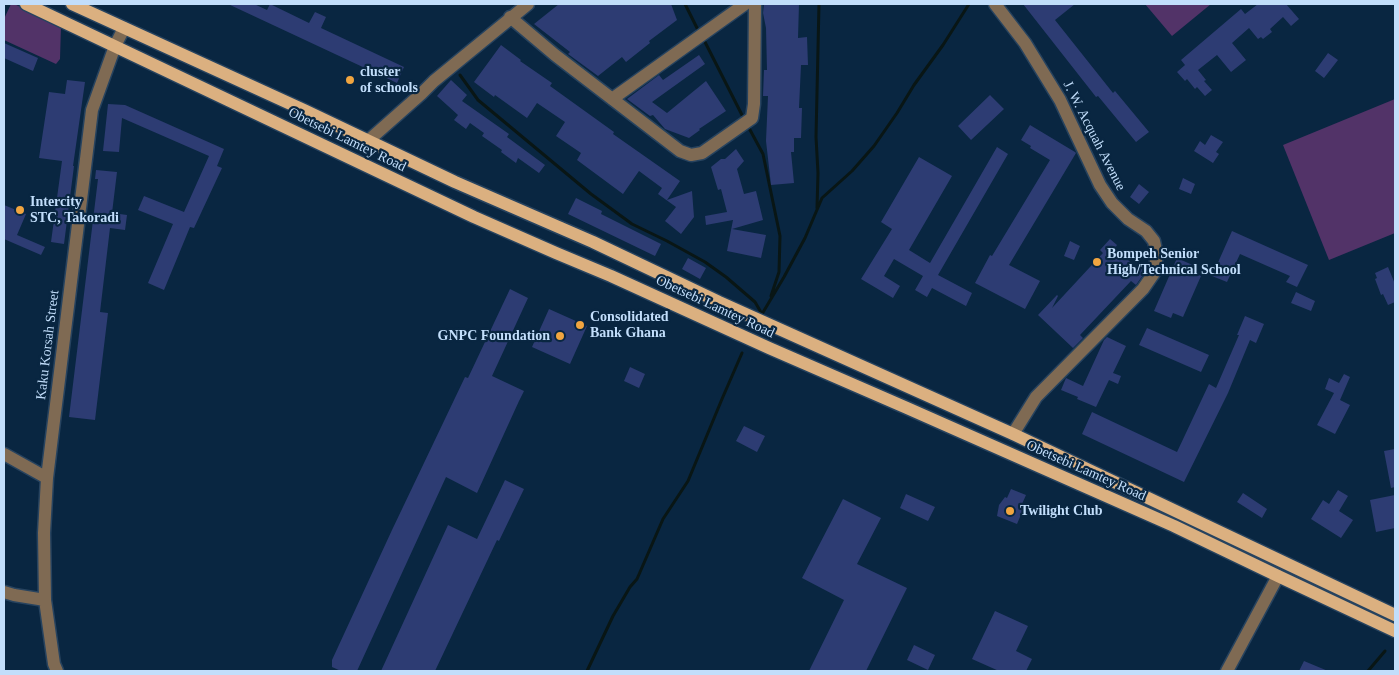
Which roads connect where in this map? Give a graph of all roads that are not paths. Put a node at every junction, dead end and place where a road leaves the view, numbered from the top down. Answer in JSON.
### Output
{"nodes":[{"id":1,"x":26,"y":4,"type":"edge"},
{"id":2,"x":72,"y":4,"type":"edge"},
{"id":3,"x":528,"y":4,"type":"edge"},
{"id":4,"x":746,"y":4,"type":"edge"},
{"id":5,"x":755,"y":4,"type":"edge"},
{"id":6,"x":996,"y":4,"type":"edge"},
{"id":7,"x":510,"y":17,"type":"junction"},
{"id":8,"x":124,"y":28,"type":"junction"},
{"id":9,"x":115,"y":46,"type":"junction"},
{"id":10,"x":612,"y":99,"type":"junction"},
{"id":11,"x":369,"y":140,"type":"junction"},
{"id":12,"x":1013,"y":434,"type":"junction"},
{"id":13,"x":4,"y":454,"type":"edge"},
{"id":14,"x":47,"y":478,"type":"junction"},
{"id":15,"x":1278,"y":576,"type":"junction"},
{"id":16,"x":4,"y":592,"type":"edge"},
{"id":17,"x":45,"y":600,"type":"junction"},
{"id":18,"x":1395,"y":615,"type":"edge"},
{"id":19,"x":1395,"y":631,"type":"edge"},
{"id":20,"x":56,"y":671,"type":"edge"},
{"id":21,"x":1227,"y":671,"type":"edge"}],
"edges":[{"from":1,"to":9,"type":"main road","name":"Obetsebi Lamtey Road"},
{"from":2,"to":8,"type":"main road","name":"Obetsebi Lamtey Road"},
{"from":3,"to":7,"type":"street"},
{"from":4,"to":10,"type":"street"},
{"from":5,"to":10,"type":"street"},
{"from":6,"to":12,"type":"street","name":"J. W. Acquah Avenue"},
{"from":7,"to":10,"type":"street"},
{"from":7,"to":11,"type":"street"},
{"from":8,"to":9,"type":"street","name":"Kaku Korsah Street"},
{"from":8,"to":11,"type":"main road","name":"Obetsebi Lamtey Road"},
{"from":9,"to":14,"type":"street","name":"Kaku Korsah Street"},
{"from":9,"to":15,"type":"main road","name":"Obetsebi Lamtey Road"},
{"from":11,"to":12,"type":"main road","name":"Obetsebi Lamtey Road"},
{"from":12,"to":18,"type":"main road","name":"Obetsebi Lamtey Road"},
{"from":13,"to":14,"type":"street"},
{"from":14,"to":17,"type":"street","name":"Kaku Korsah Street"},
{"from":15,"to":19,"type":"main road","name":"Obetsebi Lamtey Road"},
{"from":15,"to":21,"type":"street"},
{"from":16,"to":17,"type":"street"},
{"from":17,"to":20,"type":"street","name":"Kaku Korsah Street"}]}
